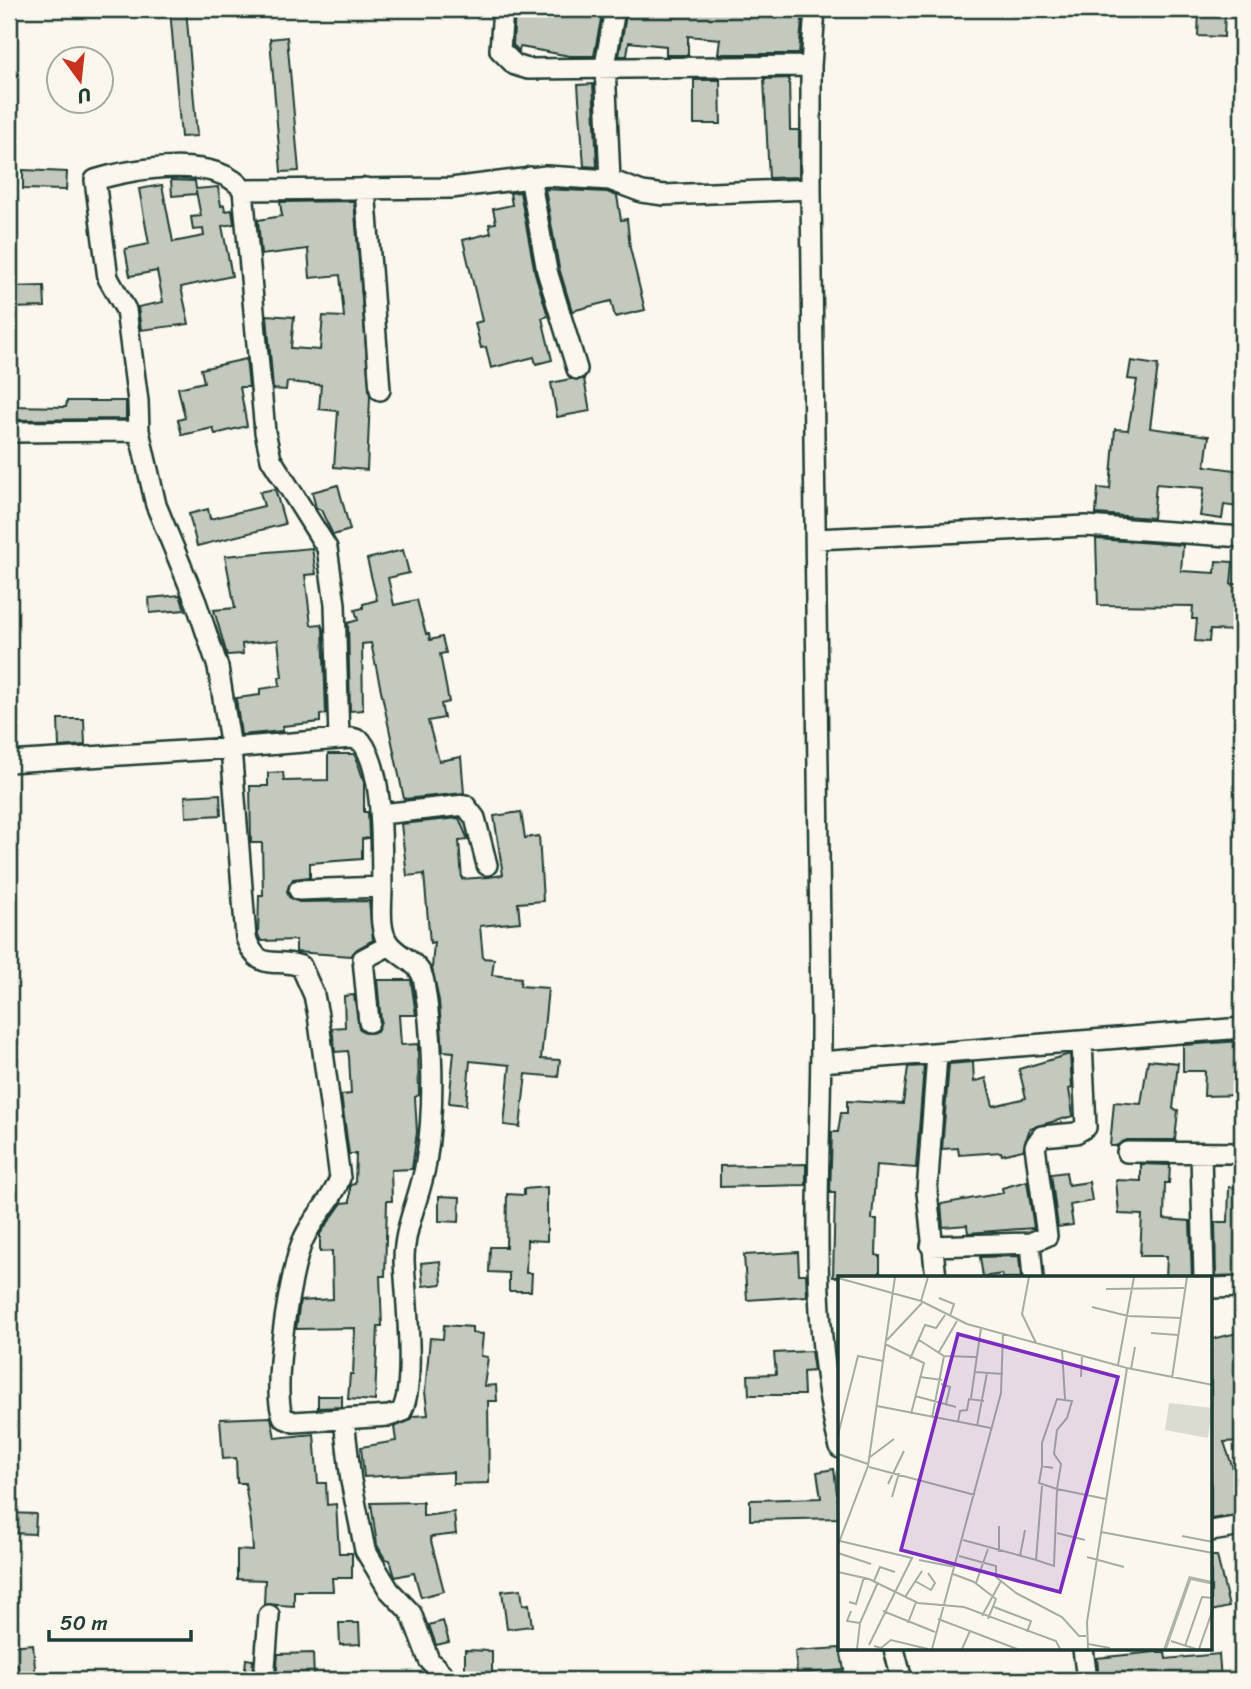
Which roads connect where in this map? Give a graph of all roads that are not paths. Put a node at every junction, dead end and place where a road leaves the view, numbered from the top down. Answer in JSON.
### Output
{"nodes":[{"id":1,"x":503,"y":9,"type":"edge"},
{"id":2,"x":615,"y":9,"type":"edge"},
{"id":3,"x":815,"y":9,"type":"edge"},
{"id":4,"x":605,"y":66,"type":"junction"},
{"id":5,"x":811,"y":66,"type":"junction"},
{"id":6,"x":530,"y":177,"type":"junction"},
{"id":7,"x":610,"y":180,"type":"junction"},
{"id":8,"x":365,"y":188,"type":"junction"},
{"id":9,"x":811,"y":189,"type":"junction"},
{"id":10,"x":243,"y":190,"type":"junction"},
{"id":11,"x":577,"y":369,"type":"dead end"},
{"id":12,"x":380,"y":390,"type":"dead end"},
{"id":13,"x":139,"y":431,"type":"junction"},
{"id":14,"x":9,"y":432,"type":"edge"},
{"id":15,"x":1242,"y":537,"type":"edge"},
{"id":16,"x":816,"y":540,"type":"junction"},
{"id":17,"x":339,"y":739,"type":"junction"},
{"id":18,"x":231,"y":748,"type":"junction"},
{"id":19,"x":9,"y":762,"type":"edge"},
{"id":20,"x":381,"y":814,"type":"junction"},
{"id":21,"x":487,"y":865,"type":"dead end"},
{"id":22,"x":382,"y":887,"type":"junction"},
{"id":23,"x":299,"y":890,"type":"dead end"},
{"id":24,"x":390,"y":946,"type":"junction"},
{"id":25,"x":369,"y":1022,"type":"dead end"},
{"id":26,"x":1242,"y":1028,"type":"edge"},
{"id":27,"x":1082,"y":1042,"type":"junction"},
{"id":28,"x":937,"y":1055,"type":"junction"},
{"id":29,"x":821,"y":1062,"type":"junction"},
{"id":30,"x":1127,"y":1152,"type":"dead end"},
{"id":31,"x":1201,"y":1153,"type":"junction"},
{"id":32,"x":1242,"y":1153,"type":"edge"},
{"id":33,"x":1030,"y":1243,"type":"junction"},
{"id":34,"x":931,"y":1246,"type":"junction"},
{"id":35,"x":936,"y":1276,"type":"edge"},
{"id":36,"x":1033,"y":1276,"type":"edge"},
{"id":37,"x":1204,"y":1276,"type":"edge"},
{"id":38,"x":1242,"y":1287,"type":"edge"},
{"id":39,"x":1212,"y":1288,"type":"edge"},
{"id":40,"x":344,"y":1420,"type":"junction"},
{"id":41,"x":838,"y":1439,"type":"edge"},
{"id":42,"x":1242,"y":1526,"type":"edge"},
{"id":43,"x":1212,"y":1531,"type":"edge"},
{"id":44,"x":269,"y":1615,"type":"dead end"},
{"id":45,"x":894,"y":1650,"type":"edge"},
{"id":46,"x":1083,"y":1650,"type":"edge"},
{"id":47,"x":264,"y":1680,"type":"edge"},
{"id":48,"x":448,"y":1680,"type":"edge"},
{"id":49,"x":902,"y":1680,"type":"edge"},
{"id":50,"x":1087,"y":1680,"type":"edge"}],
"edges":[{"from":1,"to":4,"type":"street"},
{"from":2,"to":4,"type":"street"},
{"from":3,"to":5,"type":"street"},
{"from":4,"to":5,"type":"street"},
{"from":4,"to":7,"type":"street"},
{"from":5,"to":9,"type":"street"},
{"from":6,"to":7,"type":"street"},
{"from":6,"to":8,"type":"street"},
{"from":6,"to":11,"type":"street"},
{"from":7,"to":9,"type":"street"},
{"from":8,"to":10,"type":"street"},
{"from":8,"to":12,"type":"street"},
{"from":9,"to":16,"type":"street"},
{"from":10,"to":13,"type":"street"},
{"from":10,"to":17,"type":"street"},
{"from":13,"to":14,"type":"street"},
{"from":13,"to":18,"type":"street"},
{"from":15,"to":16,"type":"street"},
{"from":16,"to":29,"type":"street"},
{"from":17,"to":18,"type":"street"},
{"from":17,"to":20,"type":"street"},
{"from":18,"to":19,"type":"street"},
{"from":18,"to":40,"type":"street"},
{"from":20,"to":21,"type":"street"},
{"from":20,"to":22,"type":"street"},
{"from":22,"to":23,"type":"street"},
{"from":22,"to":24,"type":"street"},
{"from":24,"to":25,"type":"street"},
{"from":24,"to":40,"type":"street"},
{"from":26,"to":27,"type":"street"},
{"from":27,"to":28,"type":"street"},
{"from":27,"to":33,"type":"street"},
{"from":28,"to":29,"type":"street"},
{"from":28,"to":34,"type":"street"},
{"from":29,"to":41,"type":"street"},
{"from":30,"to":31,"type":"street"},
{"from":31,"to":32,"type":"street"},
{"from":31,"to":37,"type":"street"},
{"from":33,"to":34,"type":"street"},
{"from":33,"to":36,"type":"street"},
{"from":34,"to":35,"type":"street"},
{"from":38,"to":39,"type":"street"},
{"from":40,"to":48,"type":"street"},
{"from":42,"to":43,"type":"street"},
{"from":44,"to":47,"type":"street"},
{"from":45,"to":49,"type":"street"},
{"from":46,"to":50,"type":"street"}]}
